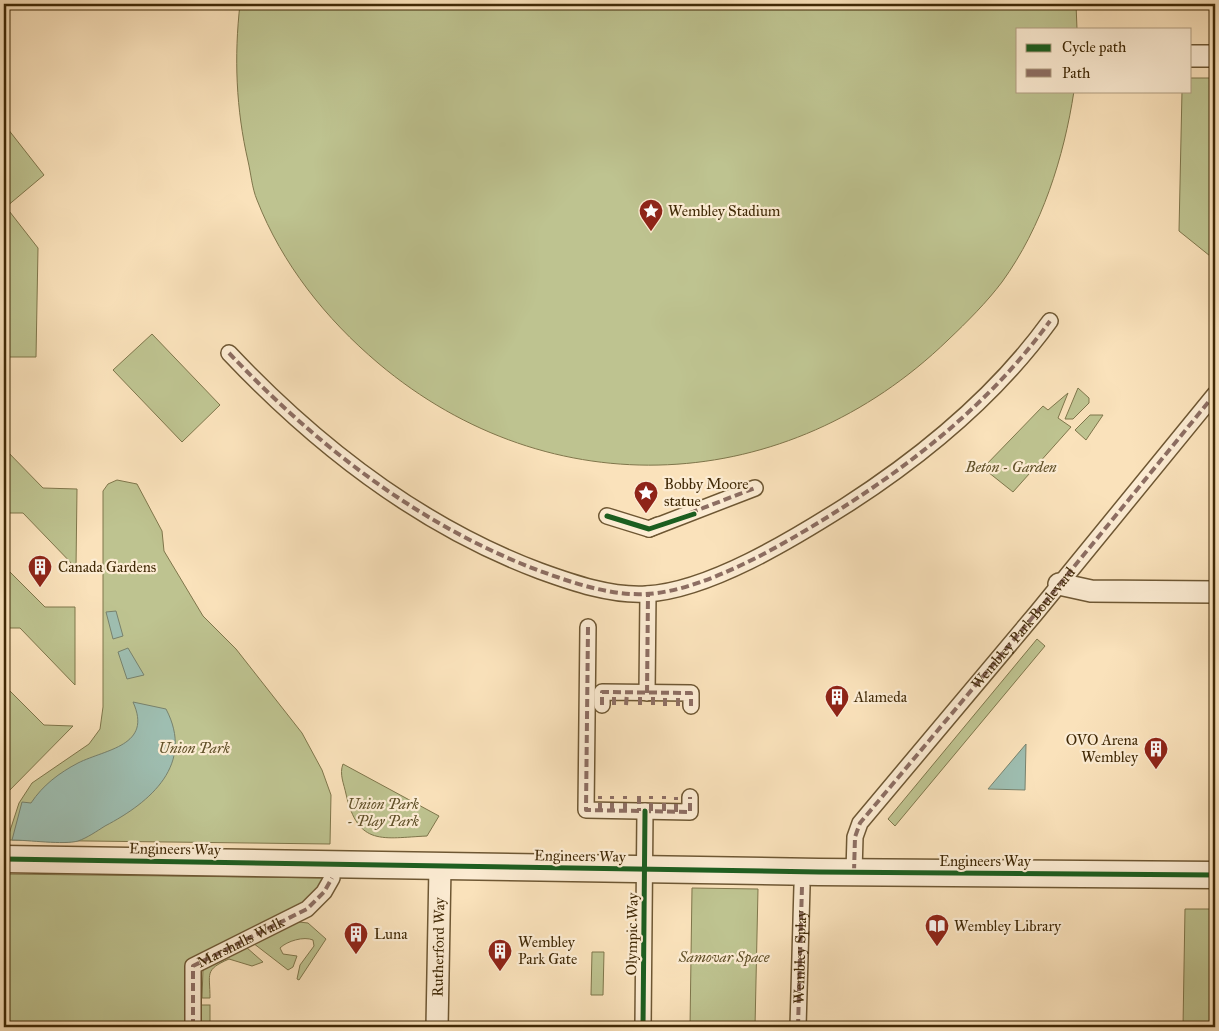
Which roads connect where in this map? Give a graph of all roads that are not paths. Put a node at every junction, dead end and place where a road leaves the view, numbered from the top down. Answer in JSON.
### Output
{"nodes":[{"id":1,"x":1192,"y":56,"type":"edge"},
{"id":2,"x":1215,"y":56,"type":"edge"},
{"id":3,"x":1050,"y":321,"type":"dead end"},
{"id":4,"x":230,"y":353,"type":"dead end"},
{"id":5,"x":1215,"y":394,"type":"edge"},
{"id":6,"x":755,"y":488,"type":"dead end"},
{"id":7,"x":694,"y":514,"type":"dead end"},
{"id":8,"x":607,"y":516,"type":"dead end"},
{"id":9,"x":649,"y":529,"type":"junction"},
{"id":10,"x":1059,"y":584,"type":"junction"},
{"id":11,"x":1215,"y":592,"type":"edge"},
{"id":12,"x":648,"y":594,"type":"junction"},
{"id":13,"x":588,"y":627,"type":"dead end"},
{"id":14,"x":646,"y":700,"type":"dead end"},
{"id":15,"x":4,"y":858,"type":"edge"},
{"id":16,"x":440,"y":867,"type":"junction"},
{"id":17,"x":645,"y":869,"type":"junction"},
{"id":18,"x":854,"y":872,"type":"junction"},
{"id":19,"x":1215,"y":875,"type":"edge"},
{"id":20,"x":332,"y":878,"type":"dead end"},
{"id":21,"x":802,"y":886,"type":"dead end"},
{"id":22,"x":193,"y":1027,"type":"edge"},
{"id":23,"x":436,"y":1027,"type":"edge"},
{"id":24,"x":643,"y":1027,"type":"edge"},
{"id":25,"x":798,"y":1027,"type":"edge"}],
"edges":[{"from":1,"to":2,"type":"street"},
{"from":3,"to":12,"type":"street"},
{"from":4,"to":12,"type":"street"},
{"from":5,"to":10,"type":"street","name":"Wembley Park Boulevard"},
{"from":6,"to":9,"type":"street"},
{"from":7,"to":9,"type":"street"},
{"from":8,"to":9,"type":"street"},
{"from":10,"to":11,"type":"street"},
{"from":10,"to":18,"type":"street","name":"Wembley Park Boulevard"},
{"from":12,"to":14,"type":"street"},
{"from":13,"to":17,"type":"street","name":"Olympic Way"},
{"from":15,"to":16,"type":"street","name":"Engineers Way"},
{"from":16,"to":17,"type":"street","name":"Engineers Way"},
{"from":16,"to":23,"type":"street","name":"Rutherford Way"},
{"from":17,"to":18,"type":"street","name":"Engineers Way"},
{"from":17,"to":24,"type":"street","name":"Olympic Way"},
{"from":18,"to":19,"type":"street","name":"Engineers Way"},
{"from":20,"to":22,"type":"street","name":"Marshalls Walk"},
{"from":21,"to":25,"type":"street","name":"Wembley Splay"}]}
